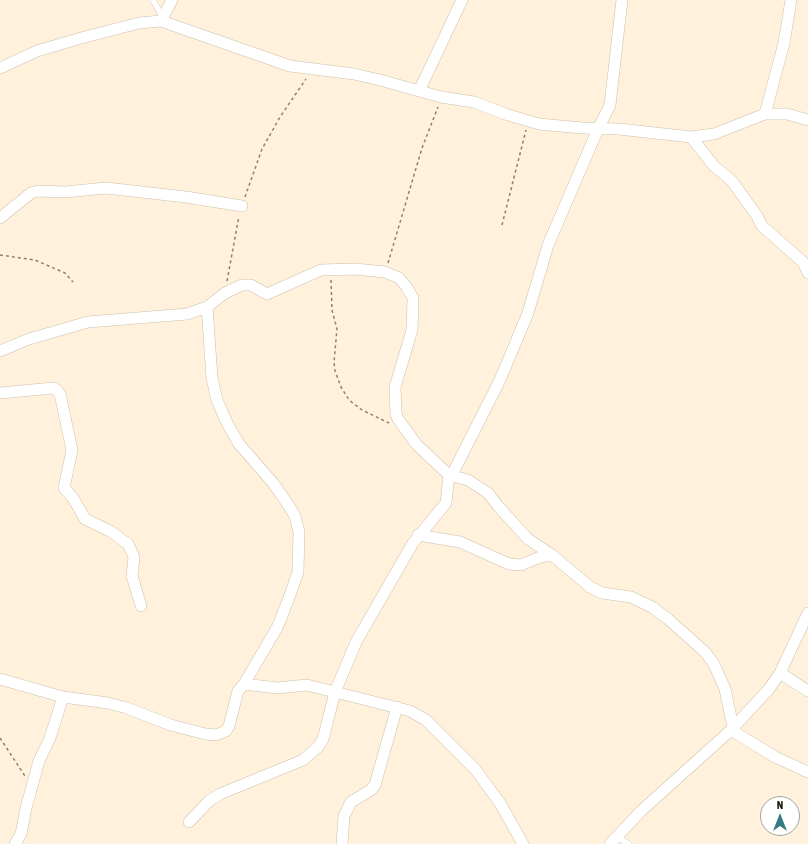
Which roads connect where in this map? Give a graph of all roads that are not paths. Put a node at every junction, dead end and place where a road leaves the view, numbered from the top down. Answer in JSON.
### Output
{"nodes":[{"id":1,"x":153,"y":0,"type":"edge"},
{"id":2,"x":172,"y":0,"type":"edge"},
{"id":3,"x":462,"y":0,"type":"edge"},
{"id":4,"x":622,"y":0,"type":"edge"},
{"id":5,"x":791,"y":0,"type":"edge"},
{"id":6,"x":162,"y":20,"type":"junction"},
{"id":7,"x":0,"y":68,"type":"edge"},
{"id":8,"x":419,"y":91,"type":"junction"},
{"id":9,"x":765,"y":114,"type":"junction"},
{"id":10,"x":808,"y":120,"type":"edge"},
{"id":11,"x":598,"y":129,"type":"junction"},
{"id":12,"x":691,"y":137,"type":"junction"},
{"id":13,"x":242,"y":206,"type":"road end"},
{"id":14,"x":0,"y":218,"type":"edge"},
{"id":15,"x":808,"y":272,"type":"edge"},
{"id":16,"x":207,"y":308,"type":"junction"},
{"id":17,"x":0,"y":351,"type":"edge"},
{"id":18,"x":0,"y":393,"type":"edge"},
{"id":19,"x":449,"y":475,"type":"junction"},
{"id":20,"x":418,"y":535,"type":"junction"},
{"id":21,"x":552,"y":555,"type":"junction"},
{"id":22,"x":141,"y":606,"type":"dead end"},
{"id":23,"x":808,"y":613,"type":"edge"},
{"id":24,"x":780,"y":673,"type":"junction"},
{"id":25,"x":0,"y":679,"type":"edge"},
{"id":26,"x":244,"y":684,"type":"junction"},
{"id":27,"x":808,"y":691,"type":"edge"},
{"id":28,"x":335,"y":692,"type":"junction"},
{"id":29,"x":64,"y":697,"type":"junction"},
{"id":30,"x":397,"y":707,"type":"junction"},
{"id":31,"x":732,"y":728,"type":"junction"},
{"id":32,"x":808,"y":772,"type":"edge"},
{"id":33,"x":189,"y":822,"type":"dead end"},
{"id":34,"x":613,"y":840,"type":"edge"},
{"id":35,"x":15,"y":844,"type":"edge"},
{"id":36,"x":342,"y":844,"type":"edge"},
{"id":37,"x":523,"y":844,"type":"edge"},
{"id":38,"x":629,"y":844,"type":"edge"}],
"edges":[{"from":1,"to":6,"type":"lane"},
{"from":2,"to":6,"type":"street"},
{"from":3,"to":8,"type":"street"},
{"from":4,"to":11,"type":"street"},
{"from":5,"to":9,"type":"street"},
{"from":6,"to":7,"type":"street"},
{"from":6,"to":8,"type":"street"},
{"from":8,"to":11,"type":"street"},
{"from":9,"to":10,"type":"street"},
{"from":9,"to":12,"type":"street"},
{"from":11,"to":12,"type":"street"},
{"from":11,"to":19,"type":"street"},
{"from":12,"to":15,"type":"street"},
{"from":13,"to":14,"type":"street"},
{"from":16,"to":17,"type":"street"},
{"from":16,"to":19,"type":"street"},
{"from":16,"to":26,"type":"street"},
{"from":18,"to":22,"type":"street"},
{"from":19,"to":20,"type":"street"},
{"from":19,"to":21,"type":"street"},
{"from":20,"to":21,"type":"street"},
{"from":20,"to":28,"type":"street"},
{"from":21,"to":31,"type":"street"},
{"from":23,"to":24,"type":"street"},
{"from":24,"to":27,"type":"street"},
{"from":24,"to":31,"type":"street"},
{"from":25,"to":29,"type":"street"},
{"from":26,"to":28,"type":"street"},
{"from":26,"to":29,"type":"street"},
{"from":28,"to":30,"type":"street"},
{"from":28,"to":33,"type":"street"},
{"from":29,"to":35,"type":"street"},
{"from":30,"to":36,"type":"street"},
{"from":30,"to":37,"type":"street"},
{"from":31,"to":32,"type":"street"},
{"from":31,"to":34,"type":"street"},
{"from":34,"to":38,"type":"lane"}]}
